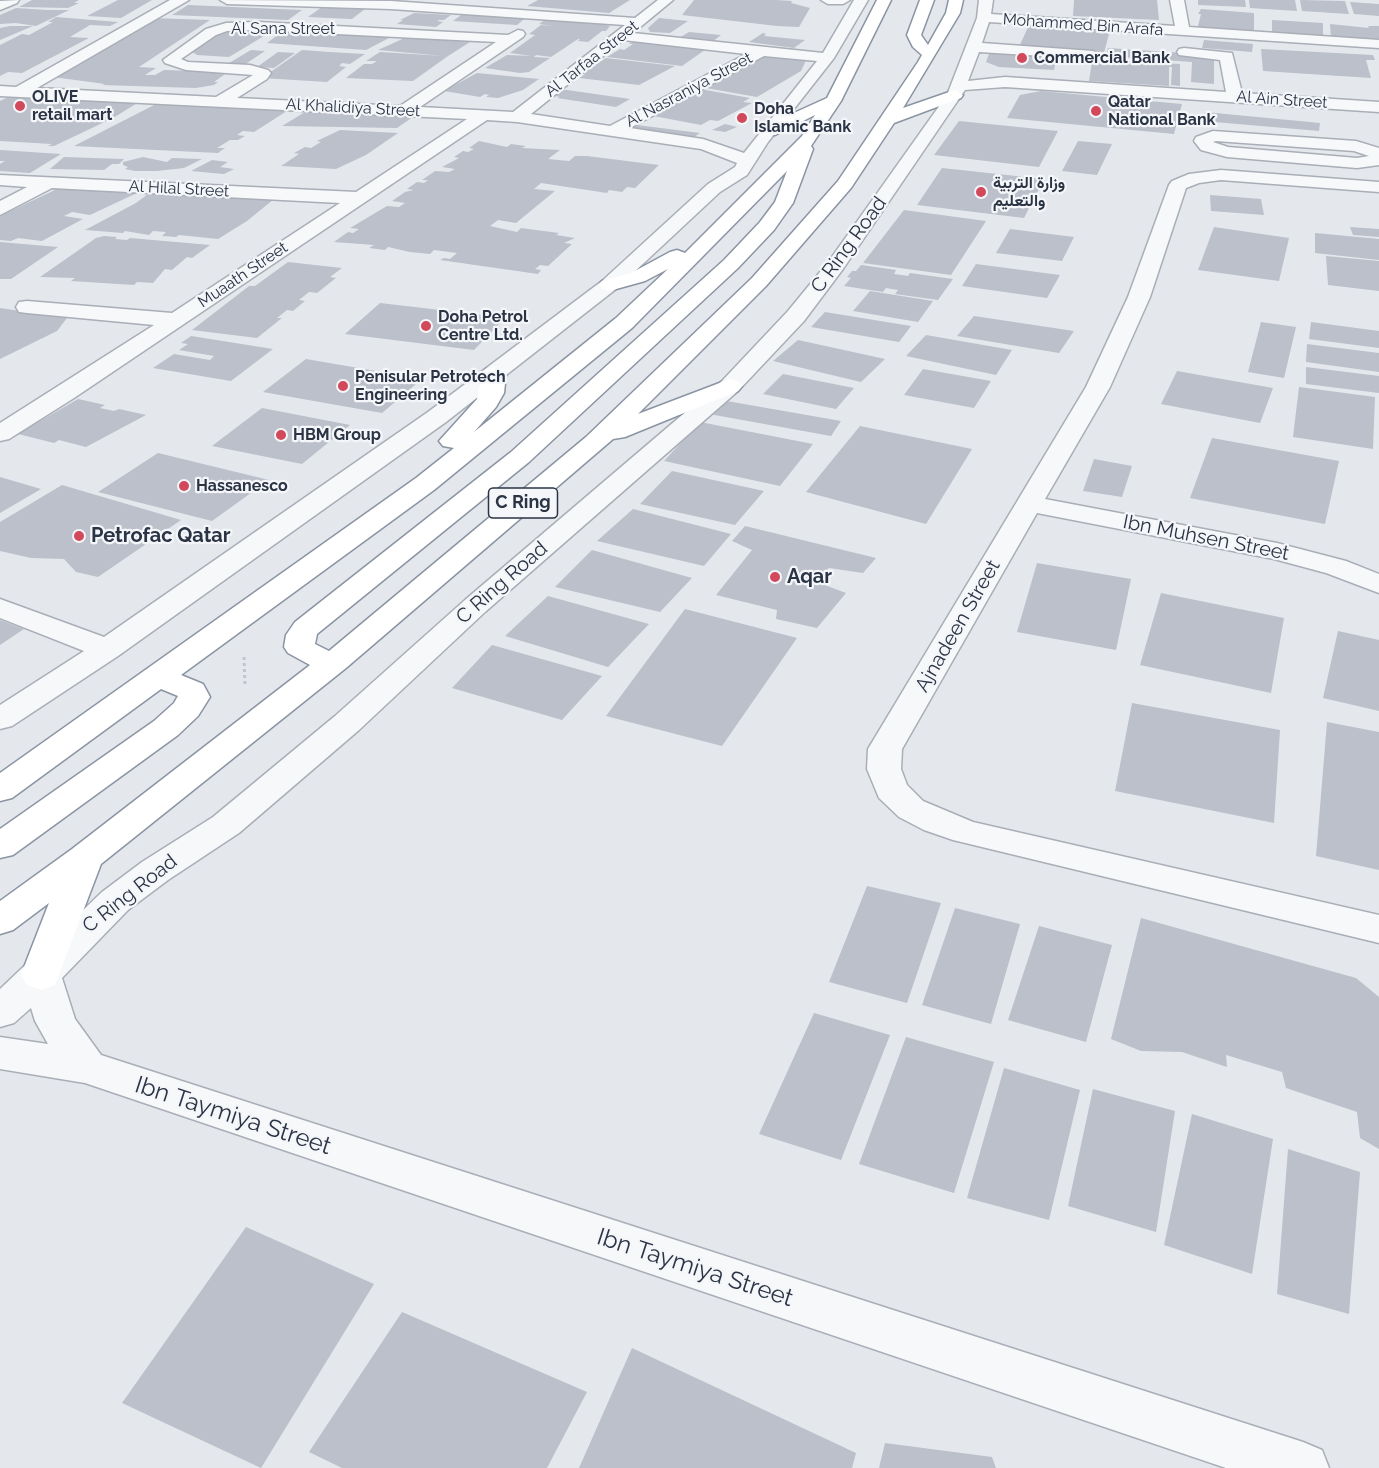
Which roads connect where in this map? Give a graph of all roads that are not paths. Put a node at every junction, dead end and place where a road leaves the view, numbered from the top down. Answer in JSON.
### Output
{"nodes":[{"id":1,"x":12,"y":0,"type":"edge"},
{"id":2,"x":182,"y":0,"type":"edge"},
{"id":3,"x":227,"y":0,"type":"edge"},
{"id":4,"x":527,"y":0,"type":"edge"},
{"id":5,"x":666,"y":0,"type":"edge"},
{"id":6,"x":828,"y":0,"type":"edge"},
{"id":7,"x":834,"y":0,"type":"edge"},
{"id":8,"x":927,"y":0,"type":"edge"},
{"id":9,"x":956,"y":0,"type":"edge"},
{"id":10,"x":1177,"y":0,"type":"edge"},
{"id":11,"x":392,"y":5,"type":"junction"},
{"id":12,"x":865,"y":5,"type":"edge"},
{"id":13,"x":0,"y":6,"type":"edge"},
{"id":14,"x":503,"y":12,"type":"junction"},
{"id":15,"x":543,"y":15,"type":"junction"},
{"id":16,"x":984,"y":19,"type":"edge"},
{"id":17,"x":639,"y":22,"type":"junction"},
{"id":18,"x":372,"y":30,"type":"junction"},
{"id":19,"x":1183,"y":31,"type":"junction"},
{"id":20,"x":622,"y":36,"type":"junction"},
{"id":21,"x":511,"y":39,"type":"junction"},
{"id":22,"x":1005,"y":43,"type":"dead end"},
{"id":23,"x":1379,"y":44,"type":"edge"},
{"id":24,"x":764,"y":50,"type":"junction"},
{"id":25,"x":1167,"y":51,"type":"dead end"},
{"id":26,"x":929,"y":53,"type":"junction"},
{"id":27,"x":267,"y":57,"type":"dead end"},
{"id":28,"x":827,"y":58,"type":"junction"},
{"id":29,"x":250,"y":69,"type":"junction"},
{"id":30,"x":958,"y":85,"type":"junction"},
{"id":31,"x":1086,"y":87,"type":"junction"},
{"id":32,"x":0,"y":91,"type":"edge"},
{"id":33,"x":19,"y":92,"type":"junction"},
{"id":34,"x":1235,"y":97,"type":"junction"},
{"id":35,"x":221,"y":101,"type":"junction"},
{"id":36,"x":833,"y":101,"type":"junction"},
{"id":37,"x":1379,"y":107,"type":"edge"},
{"id":38,"x":405,"y":110,"type":"junction"},
{"id":39,"x":486,"y":114,"type":"junction"},
{"id":40,"x":517,"y":117,"type":"junction"},
{"id":41,"x":888,"y":119,"type":"junction"},
{"id":42,"x":614,"y":130,"type":"junction"},
{"id":43,"x":765,"y":135,"type":"junction"},
{"id":44,"x":808,"y":139,"type":"junction"},
{"id":45,"x":703,"y":144,"type":"junction"},
{"id":46,"x":1379,"y":154,"type":"edge"},
{"id":47,"x":1379,"y":160,"type":"edge"},
{"id":48,"x":747,"y":161,"type":"junction"},
{"id":49,"x":1341,"y":162,"type":"junction"},
{"id":50,"x":0,"y":180,"type":"edge"},
{"id":51,"x":48,"y":183,"type":"junction"},
{"id":52,"x":1351,"y":185,"type":"junction"},
{"id":53,"x":1379,"y":187,"type":"edge"},
{"id":54,"x":358,"y":198,"type":"junction"},
{"id":55,"x":0,"y":209,"type":"edge"},
{"id":56,"x":715,"y":235,"type":"junction"},
{"id":57,"x":609,"y":285,"type":"junction"},
{"id":58,"x":27,"y":307,"type":"dead end"},
{"id":59,"x":175,"y":320,"type":"junction"},
{"id":60,"x":494,"y":374,"type":"junction"},
{"id":61,"x":730,"y":386,"type":"junction"},
{"id":62,"x":0,"y":434,"type":"edge"},
{"id":63,"x":595,"y":442,"type":"junction"},
{"id":64,"x":425,"y":484,"type":"junction"},
{"id":65,"x":1030,"y":504,"type":"junction"},
{"id":66,"x":1374,"y":574,"type":"edge"},
{"id":67,"x":0,"y":608,"type":"edge"},
{"id":68,"x":107,"y":649,"type":"junction"},
{"id":69,"x":335,"y":661,"type":"junction"},
{"id":70,"x":157,"y":676,"type":"junction"},
{"id":71,"x":0,"y":719,"type":"edge"},
{"id":72,"x":0,"y":790,"type":"edge"},
{"id":73,"x":0,"y":846,"type":"edge"},
{"id":74,"x":85,"y":858,"type":"junction"},
{"id":75,"x":0,"y":920,"type":"edge"},
{"id":76,"x":1379,"y":929,"type":"edge"},
{"id":77,"x":41,"y":975,"type":"junction"},
{"id":78,"x":0,"y":1012,"type":"edge"},
{"id":79,"x":0,"y":1053,"type":"edge"},
{"id":80,"x":86,"y":1067,"type":"junction"},
{"id":81,"x":1303,"y":1468,"type":"edge"}],
"edges":[{"from":1,"to":13,"type":"street"},
{"from":2,"to":33,"type":"street"},
{"from":3,"to":11,"type":"street"},
{"from":4,"to":14,"type":"street"},
{"from":5,"to":17,"type":"street","name":"Al Tarfaa Street"},
{"from":6,"to":7,"type":"street"},
{"from":7,"to":12,"type":"street"},
{"from":8,"to":26,"type":"highway"},
{"from":9,"to":26,"type":"highway","name":"C Ring Road","number":"C Ring"},
{"from":10,"to":19,"type":"street","name":"Mohammed Bin Arafa"},
{"from":11,"to":14,"type":"street"},
{"from":11,"to":18,"type":"street"},
{"from":12,"to":28,"type":"street"},
{"from":12,"to":36,"type":"highway"},
{"from":14,"to":15,"type":"street"},
{"from":15,"to":17,"type":"street"},
{"from":15,"to":21,"type":"street"},
{"from":16,"to":19,"type":"street","name":"Mohammed Bin Arafa"},
{"from":16,"to":22,"type":"street"},
{"from":16,"to":30,"type":"street","name":"C Ring Road"},
{"from":16,"to":31,"type":"street"},
{"from":17,"to":20,"type":"street","name":"Al Tarfaa Street"},
{"from":18,"to":21,"type":"street","name":"Al Sana Street"},
{"from":18,"to":29,"type":"street","name":"Al Sana Street"},
{"from":19,"to":23,"type":"street","name":"Mohammed Bin Arafa"},
{"from":20,"to":24,"type":"street","name":"Al Nasraniya Street"},
{"from":20,"to":40,"type":"street","name":"Al Tarfaa Street"},
{"from":21,"to":38,"type":"street"},
{"from":24,"to":28,"type":"street","name":"Al Nasraniya Street"},
{"from":24,"to":42,"type":"street","name":"Al Nasraniya Street"},
{"from":25,"to":34,"type":"street"},
{"from":26,"to":41,"type":"highway","name":"C Ring Road","number":"C Ring"},
{"from":27,"to":29,"type":"street"},
{"from":28,"to":43,"type":"street"},
{"from":29,"to":35,"type":"street"},
{"from":30,"to":31,"type":"street","name":"Al Ain Street"},
{"from":30,"to":41,"type":"highway"},
{"from":30,"to":61,"type":"street","name":"C Ring Road"},
{"from":31,"to":34,"type":"street","name":"Al Ain Street"},
{"from":32,"to":33,"type":"street","name":"Al Khalidiya Street"},
{"from":33,"to":35,"type":"street","name":"Al Khalidiya Street"},
{"from":34,"to":37,"type":"street","name":"Al Ain Street"},
{"from":35,"to":38,"type":"street","name":"Al Khalidiya Street"},
{"from":36,"to":43,"type":"highway"},
{"from":36,"to":44,"type":"highway"},
{"from":38,"to":39,"type":"street","name":"Al Khalidiya Street"},
{"from":39,"to":40,"type":"street","name":"Al Khalidiya Street"},
{"from":39,"to":54,"type":"street","name":"Muaath Street"},
{"from":40,"to":42,"type":"street","name":"Al Khalidiya Street"},
{"from":41,"to":63,"type":"highway","name":"C Ring Road","number":"C Ring"},
{"from":42,"to":45,"type":"street","name":"Al Khalidiya Street"},
{"from":43,"to":45,"type":"street","name":"Al Khalidiya Street"},
{"from":43,"to":48,"type":"street"},
{"from":44,"to":56,"type":"highway"},
{"from":44,"to":69,"type":"highway"},
{"from":45,"to":48,"type":"street","name":"Al Khalidiya Street"},
{"from":46,"to":49,"type":"street"},
{"from":47,"to":49,"type":"street"},
{"from":48,"to":57,"type":"street"},
{"from":49,"to":52,"type":"street"},
{"from":50,"to":51,"type":"street","name":"Al Hilal Street"},
{"from":51,"to":54,"type":"street","name":"Al Hilal Street"},
{"from":51,"to":55,"type":"street"},
{"from":52,"to":53,"type":"street","name":"Ajnadeen Street"},
{"from":52,"to":65,"type":"street","name":"Ajnadeen Street"},
{"from":54,"to":59,"type":"street","name":"Muaath Street"},
{"from":56,"to":57,"type":"highway"},
{"from":56,"to":64,"type":"highway"},
{"from":57,"to":60,"type":"street"},
{"from":58,"to":59,"type":"street"},
{"from":59,"to":62,"type":"street","name":"Muaath Street"},
{"from":60,"to":64,"type":"highway"},
{"from":60,"to":68,"type":"street"},
{"from":61,"to":63,"type":"highway"},
{"from":61,"to":77,"type":"street","name":"C Ring Road"},
{"from":63,"to":69,"type":"highway","name":"C Ring Road","number":"C Ring"},
{"from":64,"to":70,"type":"highway"},
{"from":65,"to":66,"type":"street","name":"Ibn Muhsen Street"},
{"from":65,"to":76,"type":"street","name":"Ajnadeen Street"},
{"from":67,"to":68,"type":"street"},
{"from":68,"to":71,"type":"street"},
{"from":69,"to":74,"type":"highway","name":"C Ring Road","number":"C Ring"},
{"from":70,"to":72,"type":"highway"},
{"from":70,"to":73,"type":"highway"},
{"from":74,"to":75,"type":"highway","name":"C Ring Road","number":"C Ring"},
{"from":74,"to":77,"type":"highway"},
{"from":77,"to":78,"type":"street","name":"C Ring Road"},
{"from":77,"to":80,"type":"street"},
{"from":79,"to":80,"type":"street","name":"Ibn Taymiya Street"},
{"from":80,"to":81,"type":"street","name":"Ibn Taymiya Street"}]}
